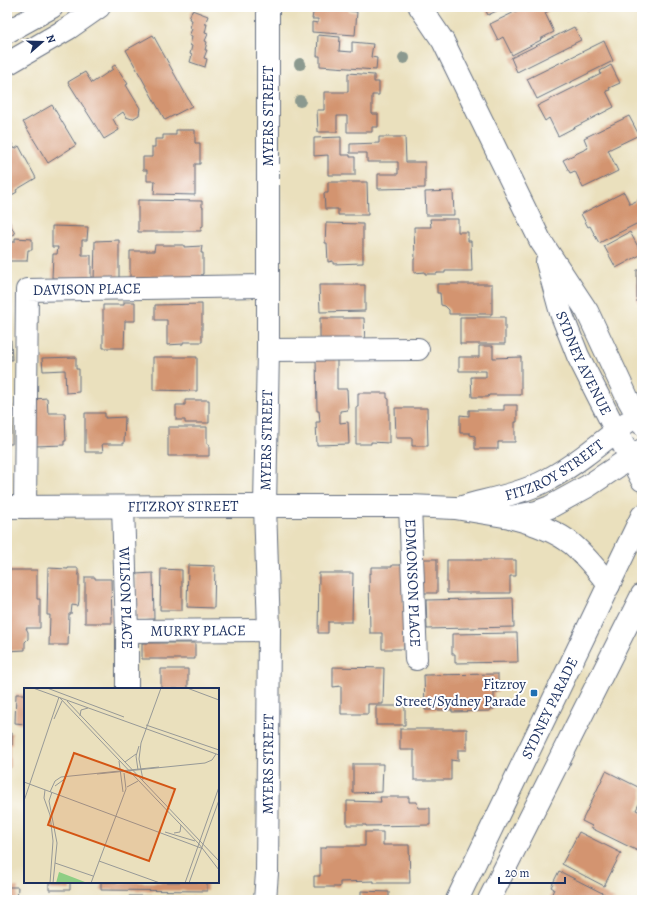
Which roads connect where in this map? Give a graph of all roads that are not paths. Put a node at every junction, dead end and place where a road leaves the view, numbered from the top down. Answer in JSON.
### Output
{"nodes":[{"id":1,"x":52,"y":7,"type":"edge"},
{"id":2,"x":99,"y":7,"type":"edge"},
{"id":3,"x":268,"y":7,"type":"edge"},
{"id":4,"x":420,"y":7,"type":"edge"},
{"id":5,"x":432,"y":7,"type":"edge"},
{"id":6,"x":7,"y":32,"type":"edge"},
{"id":7,"x":443,"y":41,"type":"junction"},
{"id":8,"x":7,"y":64,"type":"edge"},
{"id":9,"x":540,"y":240,"type":"junction"},
{"id":10,"x":268,"y":286,"type":"junction"},
{"id":11,"x":418,"y":349,"type":"dead end"},
{"id":12,"x":268,"y":350,"type":"junction"},
{"id":13,"x":640,"y":416,"type":"edge"},
{"id":14,"x":616,"y":431,"type":"junction"},
{"id":15,"x":636,"y":455,"type":"edge"},
{"id":16,"x":642,"y":480,"type":"edge"},
{"id":17,"x":265,"y":506,"type":"junction"},
{"id":18,"x":410,"y":506,"type":"junction"},
{"id":19,"x":16,"y":507,"type":"edge"},
{"id":20,"x":123,"y":507,"type":"junction"},
{"id":21,"x":455,"y":508,"type":"junction"},
{"id":22,"x":642,"y":516,"type":"edge"},
{"id":23,"x":510,"y":517,"type":"junction"},
{"id":24,"x":609,"y":586,"type":"junction"},
{"id":25,"x":642,"y":595,"type":"edge"},
{"id":26,"x":633,"y":628,"type":"edge"},
{"id":27,"x":269,"y":630,"type":"junction"},
{"id":28,"x":128,"y":631,"type":"junction"},
{"id":29,"x":416,"y":659,"type":"dead end"},
{"id":30,"x":127,"y":688,"type":"edge"},
{"id":31,"x":267,"y":873,"type":"junction"},
{"id":32,"x":265,"y":900,"type":"edge"},
{"id":33,"x":270,"y":900,"type":"edge"},
{"id":34,"x":458,"y":900,"type":"edge"},
{"id":35,"x":489,"y":900,"type":"edge"}],
"edges":[{"from":1,"to":6,"type":"street"},
{"from":2,"to":8,"type":"street"},
{"from":3,"to":10,"type":"street","name":"MYERS STREET"},
{"from":4,"to":7,"type":"street","name":"SYDNEY AVENUE"},
{"from":5,"to":7,"type":"street","name":"SYDNEY AVENUE"},
{"from":7,"to":9,"type":"street","name":"SYDNEY AVENUE"},
{"from":9,"to":13,"type":"street","name":"SYDNEY AVENUE"},
{"from":9,"to":14,"type":"street","name":"SYDNEY AVENUE"},
{"from":10,"to":12,"type":"street","name":"MYERS STREET"},
{"from":10,"to":19,"type":"street","name":"DAVISON PLACE"},
{"from":11,"to":12,"type":"street"},
{"from":12,"to":17,"type":"street","name":"MYERS STREET"},
{"from":13,"to":14,"type":"street","name":"FITZROY STREET"},
{"from":14,"to":15,"type":"street","name":"SYDNEY AVENUE"},
{"from":14,"to":21,"type":"street","name":"FITZROY STREET"},
{"from":15,"to":16,"type":"street","name":"SYDNEY AVENUE"},
{"from":15,"to":23,"type":"street","name":"FITZROY STREET"},
{"from":17,"to":18,"type":"street","name":"FITZROY STREET"},
{"from":17,"to":20,"type":"street","name":"FITZROY STREET"},
{"from":17,"to":27,"type":"street","name":"MYERS STREET"},
{"from":18,"to":21,"type":"street","name":"FITZROY STREET"},
{"from":18,"to":29,"type":"street","name":"EDMONSON PLACE"},
{"from":19,"to":20,"type":"street","name":"FITZROY STREET"},
{"from":20,"to":28,"type":"street","name":"WILSON PLACE"},
{"from":21,"to":23,"type":"street","name":"FITZROY STREET"},
{"from":22,"to":24,"type":"street","name":"SYDNEY PARADE"},
{"from":23,"to":24,"type":"street","name":"FITZROY STREET"},
{"from":24,"to":34,"type":"street","name":"SYDNEY PARADE"},
{"from":25,"to":26,"type":"street","name":"SYDNEY PARADE"},
{"from":26,"to":35,"type":"street","name":"SYDNEY PARADE"},
{"from":27,"to":28,"type":"street","name":"MURRY PLACE"},
{"from":27,"to":31,"type":"street","name":"MYERS STREET"},
{"from":28,"to":30,"type":"street","name":"WILSON PLACE"},
{"from":31,"to":32,"type":"street","name":"MYERS STREET"},
{"from":31,"to":33,"type":"street","name":"MYERS STREET"}]}
